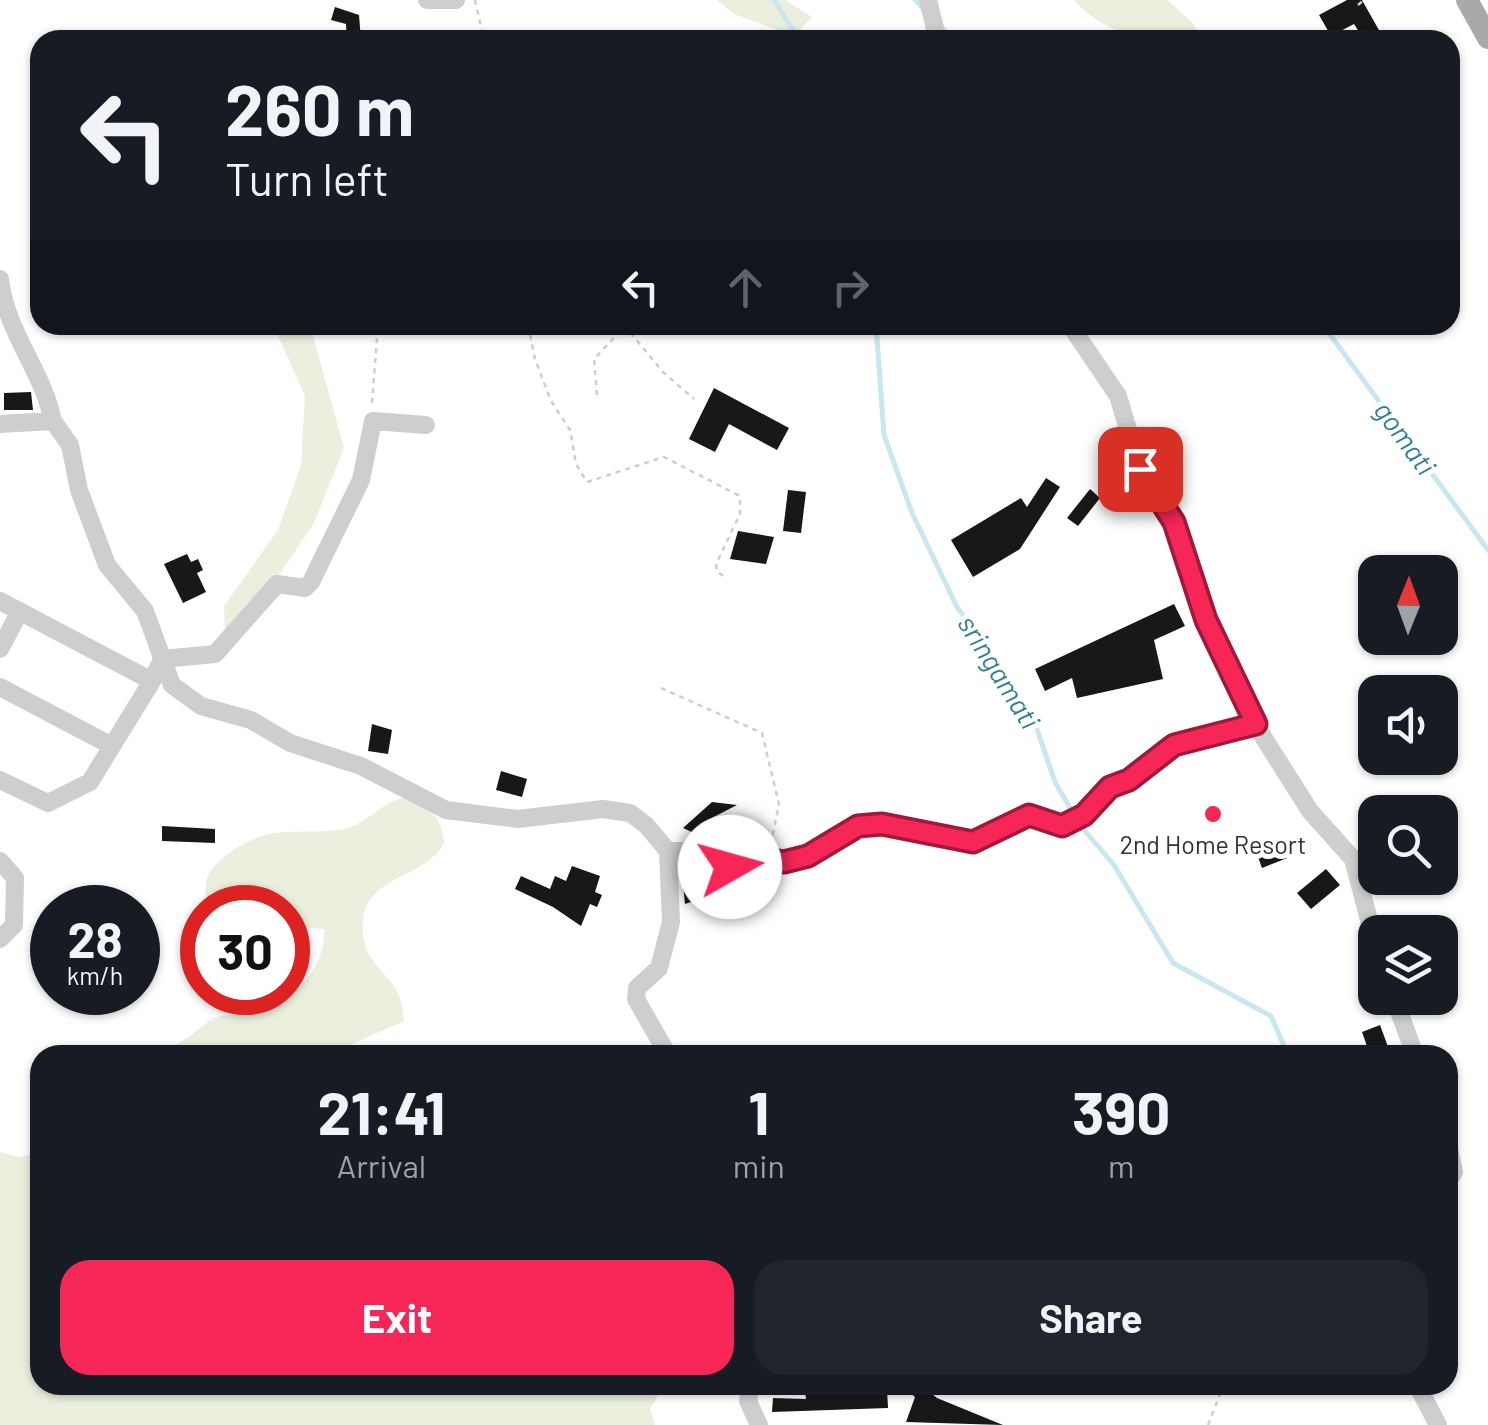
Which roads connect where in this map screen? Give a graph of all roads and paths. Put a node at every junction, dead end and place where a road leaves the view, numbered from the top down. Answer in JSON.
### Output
{"nodes":[{"id":1,"x":427,"y":0,"type":"edge"},
{"id":2,"x":456,"y":0,"type":"edge"},
{"id":3,"x":475,"y":0,"type":"edge"},
{"id":4,"x":928,"y":0,"type":"edge"},
{"id":5,"x":1364,"y":0,"type":"edge"},
{"id":6,"x":1467,"y":0,"type":"edge"},
{"id":7,"x":1358,"y":5,"type":"dead end"},
{"id":8,"x":482,"y":30,"type":"edge"},
{"id":9,"x":935,"y":30,"type":"edge"},
{"id":10,"x":1488,"y":38,"type":"edge"},
{"id":11,"x":0,"y":279,"type":"edge"},
{"id":12,"x":377,"y":335,"type":"edge"},
{"id":13,"x":530,"y":335,"type":"edge"},
{"id":14,"x":616,"y":335,"type":"edge"},
{"id":15,"x":633,"y":335,"type":"edge"},
{"id":16,"x":1077,"y":335,"type":"edge"},
{"id":17,"x":597,"y":394,"type":"dead end"},
{"id":18,"x":694,"y":399,"type":"dead end"},
{"id":19,"x":53,"y":421,"type":"junction"},
{"id":20,"x":0,"y":424,"type":"edge"},
{"id":21,"x":370,"y":425,"type":"junction"},
{"id":22,"x":426,"y":425,"type":"dead end"},
{"id":23,"x":724,"y":576,"type":"dead end"},
{"id":24,"x":0,"y":602,"type":"edge"},
{"id":25,"x":20,"y":611,"type":"junction"},
{"id":26,"x":0,"y":650,"type":"edge"},
{"id":27,"x":162,"y":659,"type":"junction"},
{"id":28,"x":152,"y":681,"type":"junction"},
{"id":29,"x":0,"y":687,"type":"edge"},
{"id":30,"x":661,"y":688,"type":"dead end"},
{"id":31,"x":1256,"y":724,"type":"junction"},
{"id":32,"x":112,"y":746,"type":"junction"},
{"id":33,"x":0,"y":780,"type":"edge"},
{"id":34,"x":668,"y":852,"type":"junction"},
{"id":35,"x":772,"y":860,"type":"junction"},
{"id":36,"x":0,"y":861,"type":"edge"},
{"id":37,"x":1368,"y":915,"type":"edge"},
{"id":38,"x":0,"y":938,"type":"edge"},
{"id":39,"x":1400,"y":1015,"type":"edge"},
{"id":40,"x":662,"y":1045,"type":"edge"},
{"id":41,"x":1410,"y":1045,"type":"edge"},
{"id":42,"x":749,"y":1395,"type":"edge"},
{"id":43,"x":1220,"y":1395,"type":"edge"},
{"id":44,"x":1422,"y":1395,"type":"edge"},
{"id":45,"x":759,"y":1425,"type":"edge"},
{"id":46,"x":1208,"y":1425,"type":"edge"},
{"id":47,"x":1438,"y":1425,"type":"edge"}],
"edges":[{"from":1,"to":2,"type":"street"},
{"from":3,"to":8,"type":"path"},
{"from":4,"to":9,"type":"street"},
{"from":5,"to":7,"type":"path"},
{"from":6,"to":10,"type":"main road"},
{"from":11,"to":19,"type":"street"},
{"from":12,"to":21,"type":"path"},
{"from":13,"to":23,"type":"path"},
{"from":14,"to":17,"type":"path"},
{"from":15,"to":18,"type":"path"},
{"from":16,"to":31,"type":"street"},
{"from":19,"to":20,"type":"street"},
{"from":19,"to":27,"type":"street"},
{"from":21,"to":22,"type":"street"},
{"from":21,"to":27,"type":"street"},
{"from":24,"to":25,"type":"street"},
{"from":25,"to":26,"type":"street"},
{"from":25,"to":28,"type":"street"},
{"from":27,"to":28,"type":"street"},
{"from":27,"to":34,"type":"street"},
{"from":28,"to":32,"type":"street"},
{"from":29,"to":32,"type":"street"},
{"from":30,"to":35,"type":"path"},
{"from":31,"to":35,"type":"street"},
{"from":31,"to":37,"type":"street"},
{"from":32,"to":33,"type":"street"},
{"from":34,"to":35,"type":"street"},
{"from":34,"to":40,"type":"street"},
{"from":36,"to":38,"type":"street"},
{"from":39,"to":41,"type":"street"},
{"from":42,"to":45,"type":"street"},
{"from":43,"to":46,"type":"path"},
{"from":44,"to":47,"type":"street"}]}
